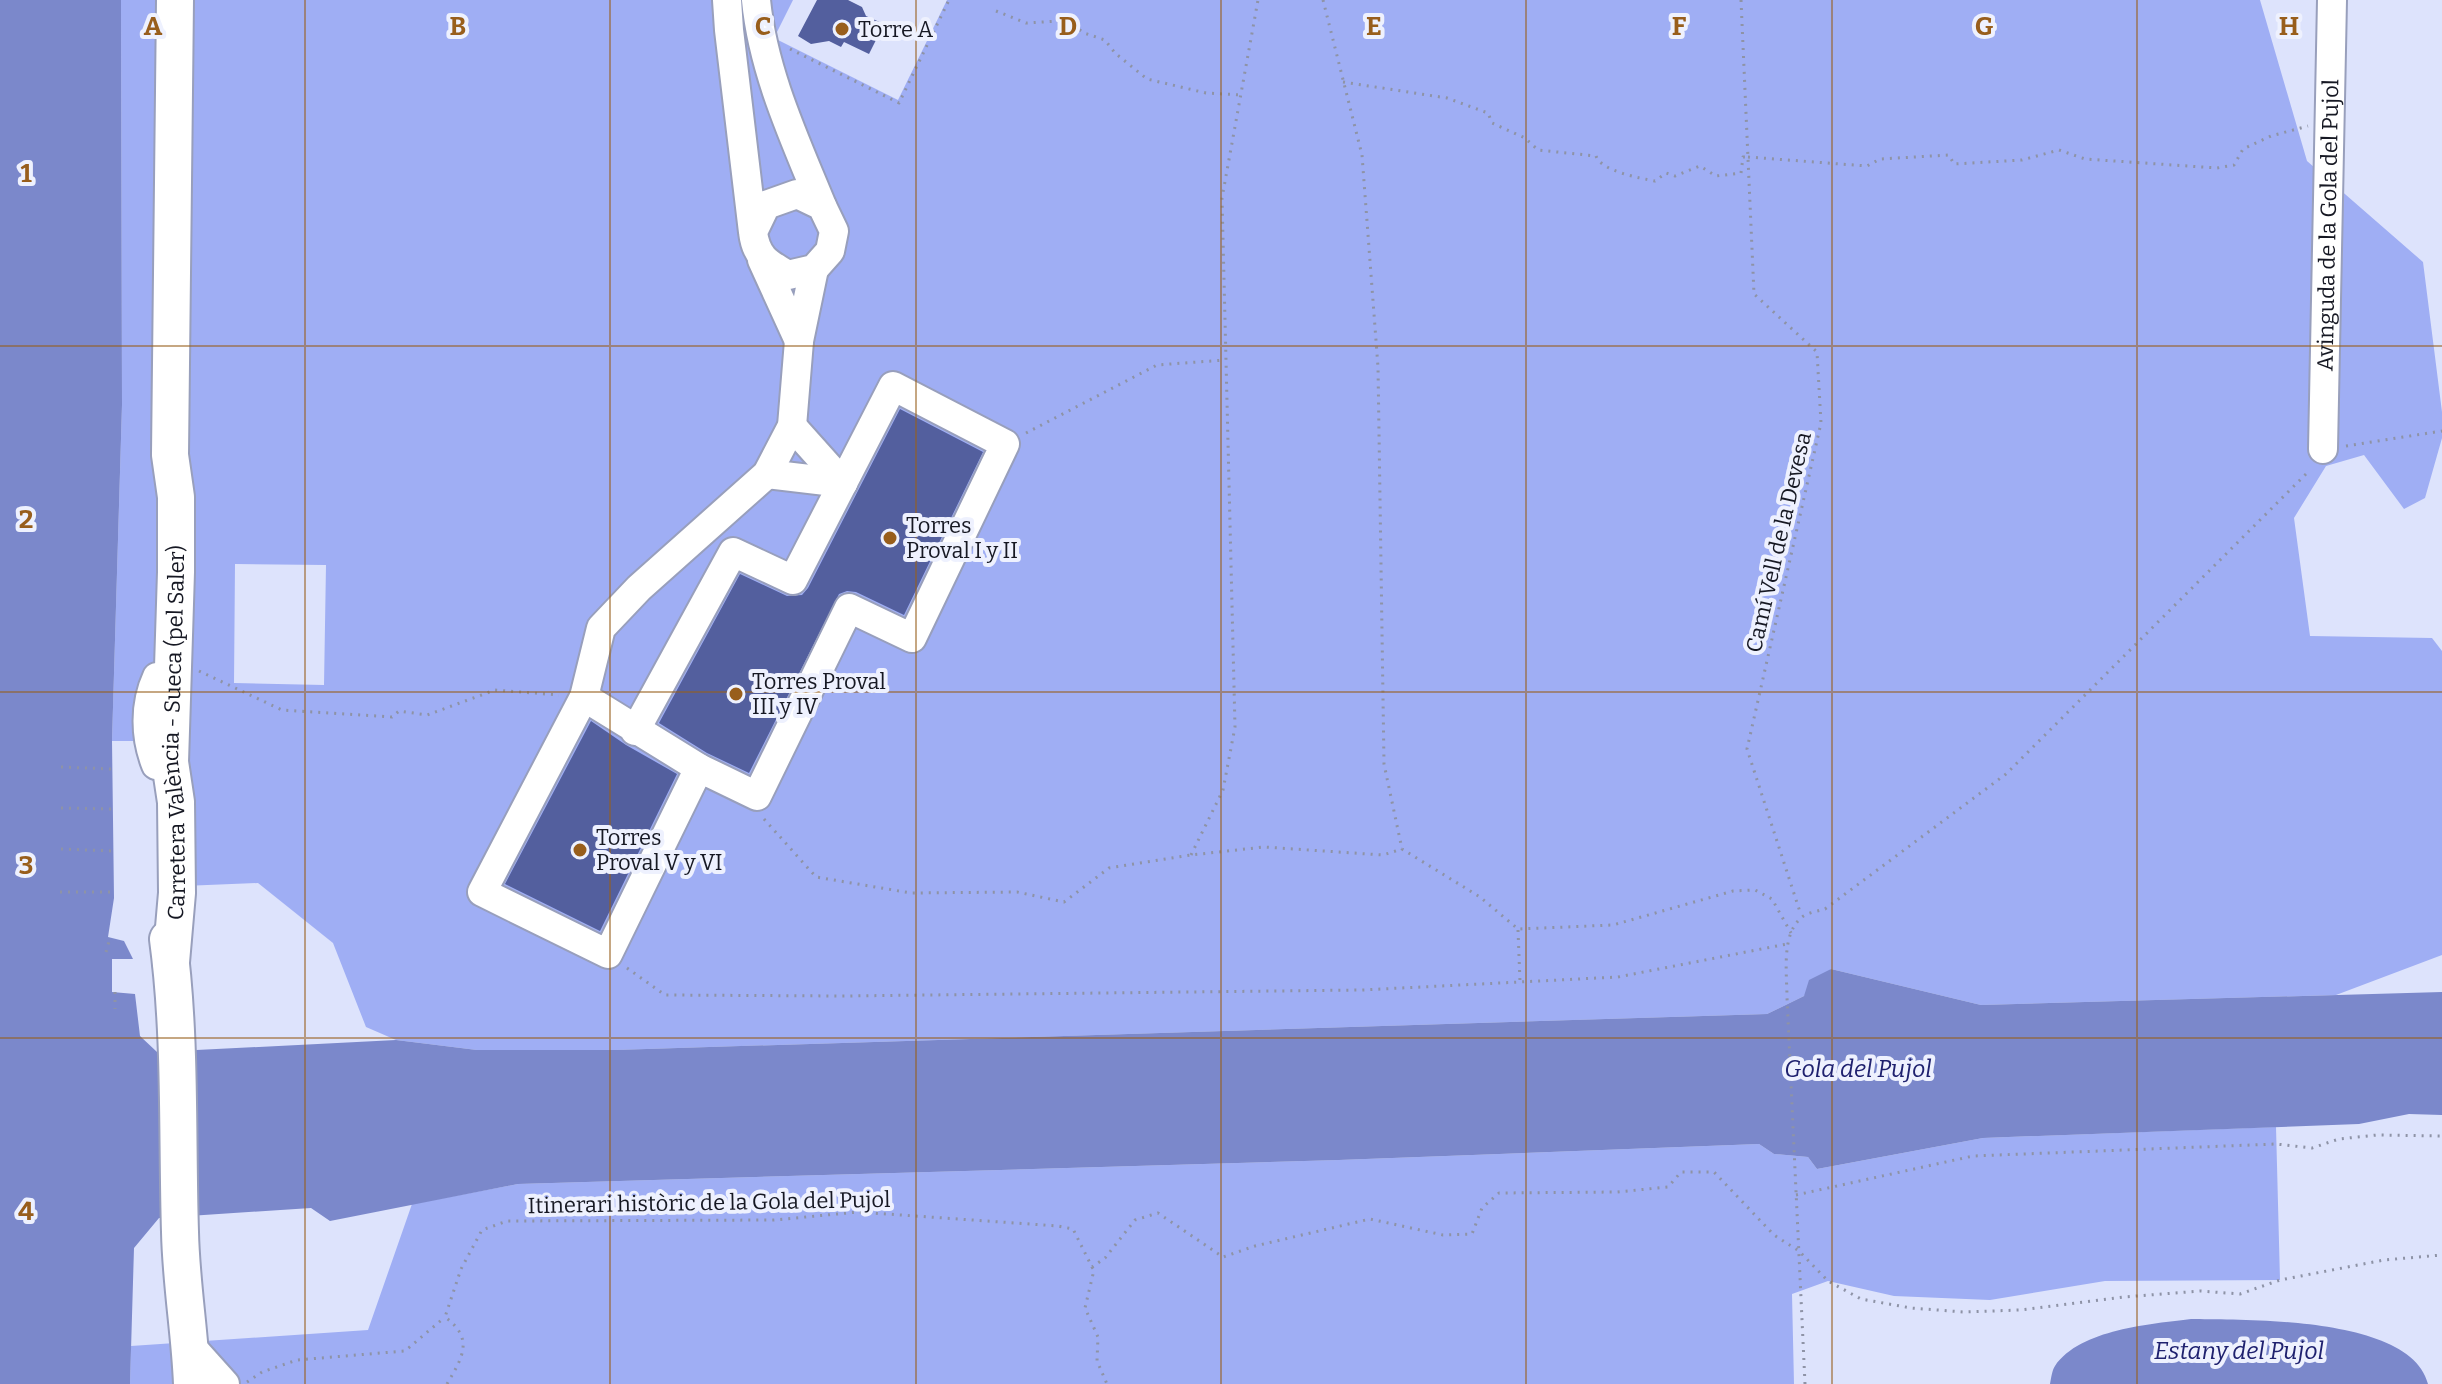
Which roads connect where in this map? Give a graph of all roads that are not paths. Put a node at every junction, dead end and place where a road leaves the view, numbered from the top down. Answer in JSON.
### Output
{"nodes":[{"id":1,"x":175,"y":0,"type":"edge"},
{"id":2,"x":727,"y":0,"type":"edge"},
{"id":3,"x":756,"y":0,"type":"edge"},
{"id":4,"x":2332,"y":0,"type":"edge"},
{"id":5,"x":822,"y":206,"type":"junction"},
{"id":6,"x":753,"y":232,"type":"junction"},
{"id":7,"x":762,"y":260,"type":"junction"},
{"id":8,"x":814,"y":269,"type":"junction"},
{"id":9,"x":799,"y":341,"type":"junction"},
{"id":10,"x":792,"y":426,"type":"junction"},
{"id":11,"x":2323,"y":449,"type":"road end"},
{"id":12,"x":767,"y":474,"type":"junction"},
{"id":13,"x":843,"y":483,"type":"junction"},
{"id":14,"x":584,"y":697,"type":"junction"},
{"id":15,"x":635,"y":731,"type":"junction"},
{"id":16,"x":699,"y":768,"type":"junction"},
{"id":17,"x":180,"y":1245,"type":"junction"},
{"id":18,"x":190,"y":1345,"type":"junction"},
{"id":19,"x":178,"y":1384,"type":"edge"},
{"id":20,"x":192,"y":1384,"type":"edge"},
{"id":21,"x":225,"y":1384,"type":"edge"}],
"edges":[{"from":1,"to":17,"type":"main road","name":"Carretera València - Sueca (pel Saler)"},
{"from":2,"to":6,"type":"street"},
{"from":3,"to":5,"type":"street"},
{"from":4,"to":11,"type":"street","name":"Avinguda de la Gola del Pujol"},
{"from":5,"to":6,"type":"street"},
{"from":5,"to":8,"type":"street"},
{"from":6,"to":7,"type":"street"},
{"from":7,"to":8,"type":"street"},
{"from":7,"to":9,"type":"street"},
{"from":8,"to":9,"type":"street"},
{"from":9,"to":10,"type":"street"},
{"from":10,"to":12,"type":"street"},
{"from":10,"to":13,"type":"street"},
{"from":12,"to":13,"type":"street"},
{"from":12,"to":14,"type":"street"},
{"from":13,"to":15,"type":"street"},
{"from":13,"to":16,"type":"street"},
{"from":14,"to":15,"type":"street"},
{"from":14,"to":16,"type":"street"},
{"from":15,"to":16,"type":"street"},
{"from":17,"to":18,"type":"main road","name":"Carretera València - Sueca (pel Saler)"},
{"from":17,"to":19,"type":"main road","name":"Carretera València - Sueca (pel Saler)"},
{"from":18,"to":20,"type":"main road","name":"Carretera València - Sueca (pel Saler)"},
{"from":18,"to":21,"type":"street"}]}
